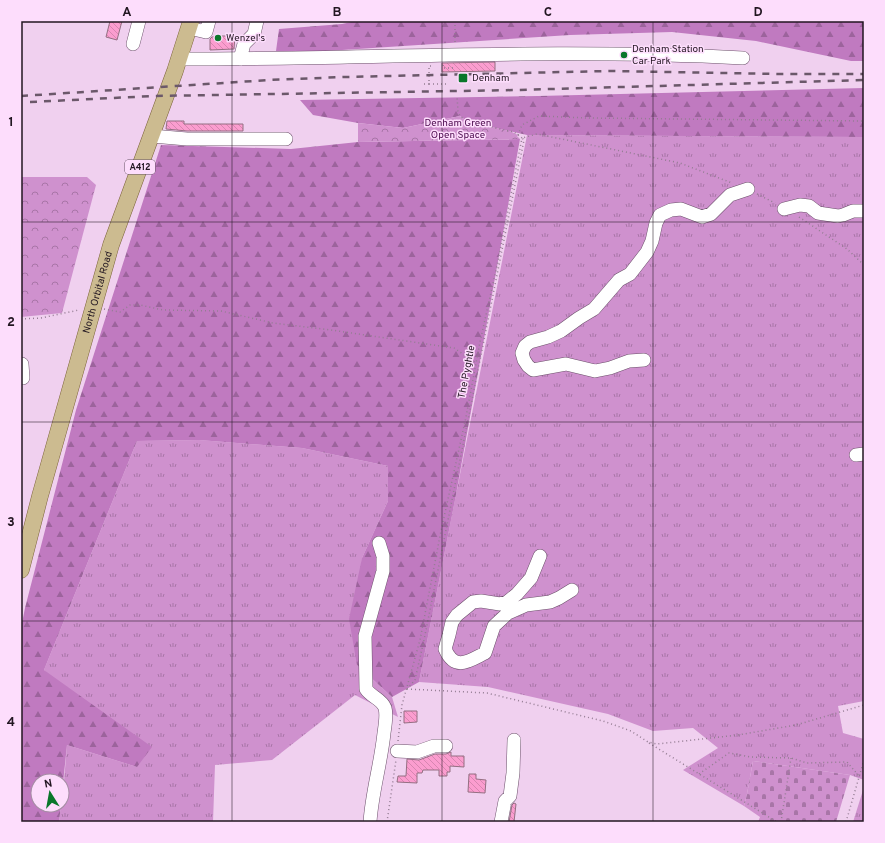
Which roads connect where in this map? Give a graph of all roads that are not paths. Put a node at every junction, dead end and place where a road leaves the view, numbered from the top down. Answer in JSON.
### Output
{"nodes":[{"id":1,"x":139,"y":21,"type":"edge"},
{"id":2,"x":209,"y":21,"type":"edge"},
{"id":3,"x":257,"y":21,"type":"edge"},
{"id":4,"x":190,"y":25,"type":"edge"},
{"id":5,"x":133,"y":44,"type":"dead end"},
{"id":6,"x":743,"y":58,"type":"dead end"},
{"id":7,"x":180,"y":59,"type":"junction"},
{"id":8,"x":240,"y":59,"type":"junction"},
{"id":9,"x":152,"y":136,"type":"junction"},
{"id":10,"x":286,"y":139,"type":"dead end"},
{"id":11,"x":748,"y":189,"type":"road end"},
{"id":12,"x":784,"y":208,"type":"road end"},
{"id":13,"x":864,"y":211,"type":"edge"},
{"id":14,"x":644,"y":360,"type":"dead end"},
{"id":15,"x":21,"y":364,"type":"edge"},
{"id":16,"x":21,"y":378,"type":"edge"},
{"id":17,"x":379,"y":542,"type":"dead end"},
{"id":18,"x":540,"y":556,"type":"dead end"},
{"id":19,"x":22,"y":561,"type":"edge"},
{"id":20,"x":572,"y":590,"type":"dead end"},
{"id":21,"x":514,"y":740,"type":"dead end"},
{"id":22,"x":446,"y":746,"type":"dead end"},
{"id":23,"x":396,"y":751,"type":"dead end"},
{"id":24,"x":370,"y":822,"type":"edge"},
{"id":25,"x":501,"y":822,"type":"edge"}],
"edges":[{"from":1,"to":5,"type":"street"},
{"from":2,"to":4,"type":"street"},
{"from":3,"to":8,"type":"street"},
{"from":4,"to":7,"type":"main road","name":"North Orbital Road","number":"A412"},
{"from":6,"to":8,"type":"street"},
{"from":7,"to":8,"type":"street"},
{"from":7,"to":9,"type":"main road","name":"North Orbital Road","number":"A412"},
{"from":9,"to":10,"type":"street"},
{"from":9,"to":19,"type":"main road","name":"North Orbital Road","number":"A412"},
{"from":11,"to":14,"type":"street"},
{"from":12,"to":13,"type":"street"},
{"from":15,"to":16,"type":"street"},
{"from":17,"to":24,"type":"street"},
{"from":18,"to":20,"type":"street"},
{"from":21,"to":25,"type":"street"},
{"from":22,"to":23,"type":"street"}]}
